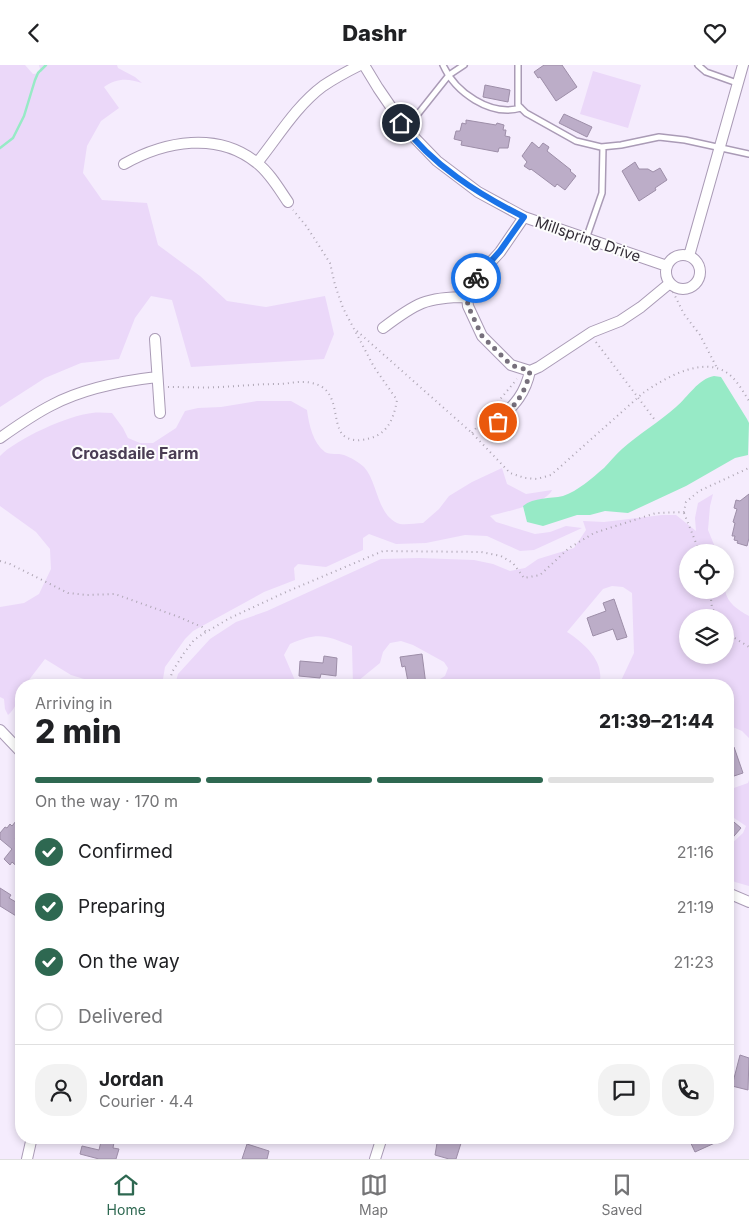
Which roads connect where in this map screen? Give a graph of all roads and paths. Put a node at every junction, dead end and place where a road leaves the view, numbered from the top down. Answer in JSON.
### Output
{"nodes":[{"id":1,"x":362,"y":65,"type":"edge"},
{"id":2,"x":443,"y":65,"type":"edge"},
{"id":3,"x":464,"y":65,"type":"edge"},
{"id":4,"x":518,"y":65,"type":"edge"},
{"id":5,"x":698,"y":65,"type":"edge"},
{"id":6,"x":742,"y":65,"type":"edge"},
{"id":7,"x":449,"y":75,"type":"junction"},
{"id":8,"x":737,"y":83,"type":"junction"},
{"id":9,"x":521,"y":108,"type":"junction"},
{"id":10,"x":406,"y":129,"type":"junction"},
{"id":11,"x":603,"y":147,"type":"junction"},
{"id":12,"x":719,"y":147,"type":"junction"},
{"id":13,"x":747,"y":152,"type":"edge"},
{"id":14,"x":257,"y":163,"type":"junction"},
{"id":15,"x":124,"y":164,"type":"dead end"},
{"id":16,"x":288,"y":202,"type":"joint"},
{"id":17,"x":524,"y":217,"type":"junction"},
{"id":18,"x":586,"y":239,"type":"junction"},
{"id":19,"x":689,"y":256,"type":"junction"},
{"id":20,"x":667,"y":266,"type":"junction"},
{"id":21,"x":670,"y":283,"type":"junction"},
{"id":22,"x":467,"y":297,"type":"junction"},
{"id":23,"x":383,"y":328,"type":"dead end"},
{"id":24,"x":355,"y":329,"type":"junction"},
{"id":25,"x":590,"y":334,"type":"junction"},
{"id":26,"x":155,"y":339,"type":"dead end"},
{"id":27,"x":717,"y":368,"type":"junction"},
{"id":28,"x":526,"y":369,"type":"junction"},
{"id":29,"x":157,"y":382,"type":"junction"},
{"id":30,"x":638,"y":399,"type":"junction"},
{"id":31,"x":749,"y":401,"type":"edge"},
{"id":32,"x":160,"y":413,"type":"dead end"},
{"id":33,"x":655,"y":420,"type":"dead end"},
{"id":34,"x":498,"y":422,"type":"dead end"},
{"id":35,"x":472,"y":433,"type":"junction"},
{"id":36,"x":0,"y":438,"type":"edge"},
{"id":37,"x":749,"y":468,"type":"edge"},
{"id":38,"x":684,"y":512,"type":"junction"},
{"id":39,"x":696,"y":544,"type":"edge"},
{"id":40,"x":0,"y":561,"type":"edge"},
{"id":41,"x":206,"y":632,"type":"junction"},
{"id":42,"x":734,"y":638,"type":"edge"},
{"id":43,"x":749,"y":647,"type":"edge"},
{"id":44,"x":170,"y":679,"type":"edge"},
{"id":45,"x":0,"y":730,"type":"edge"},
{"id":46,"x":15,"y":746,"type":"edge"},
{"id":47,"x":734,"y":896,"type":"edge"},
{"id":48,"x":749,"y":902,"type":"edge"},
{"id":49,"x":30,"y":1144,"type":"edge"},
{"id":50,"x":380,"y":1144,"type":"edge"},
{"id":51,"x":27,"y":1159,"type":"edge"},
{"id":52,"x":375,"y":1159,"type":"edge"}],
"edges":[{"from":1,"to":10,"type":"street","name":"Millspring Drive"},
{"from":1,"to":14,"type":"street"},
{"from":2,"to":7,"type":"lane"},
{"from":3,"to":7,"type":"lane"},
{"from":4,"to":9,"type":"lane"},
{"from":5,"to":8,"type":"lane"},
{"from":6,"to":8,"type":"street"},
{"from":7,"to":9,"type":"lane"},
{"from":7,"to":10,"type":"lane"},
{"from":8,"to":12,"type":"street"},
{"from":9,"to":11,"type":"lane"},
{"from":10,"to":17,"type":"street","name":"Millspring Drive"},
{"from":11,"to":12,"type":"lane"},
{"from":11,"to":18,"type":"lane"},
{"from":12,"to":13,"type":"lane"},
{"from":12,"to":19,"type":"street"},
{"from":14,"to":15,"type":"street"},
{"from":14,"to":16,"type":"street"},
{"from":16,"to":24,"type":"path"},
{"from":17,"to":18,"type":"street","name":"Millspring Drive"},
{"from":17,"to":22,"type":"street"},
{"from":18,"to":20,"type":"street","name":"Millspring Drive"},
{"from":19,"to":20,"type":"street"},
{"from":19,"to":21,"type":"street"},
{"from":20,"to":21,"type":"street"},
{"from":21,"to":25,"type":"street"},
{"from":21,"to":27,"type":"path"},
{"from":22,"to":23,"type":"street"},
{"from":22,"to":28,"type":"street"},
{"from":24,"to":29,"type":"path"},
{"from":24,"to":35,"type":"path"},
{"from":25,"to":28,"type":"street"},
{"from":25,"to":30,"type":"path"},
{"from":26,"to":29,"type":"street"},
{"from":27,"to":30,"type":"path"},
{"from":27,"to":31,"type":"path"},
{"from":28,"to":34,"type":"street"},
{"from":28,"to":35,"type":"path"},
{"from":29,"to":32,"type":"street"},
{"from":29,"to":36,"type":"street"},
{"from":30,"to":33,"type":"path"},
{"from":30,"to":35,"type":"path"},
{"from":37,"to":38,"type":"path"},
{"from":38,"to":39,"type":"path"},
{"from":38,"to":41,"type":"path"},
{"from":40,"to":41,"type":"path"},
{"from":41,"to":44,"type":"path"},
{"from":42,"to":43,"type":"path"},
{"from":45,"to":46,"type":"street"},
{"from":47,"to":48,"type":"street"},
{"from":49,"to":51,"type":"street"},
{"from":50,"to":52,"type":"street"}]}
